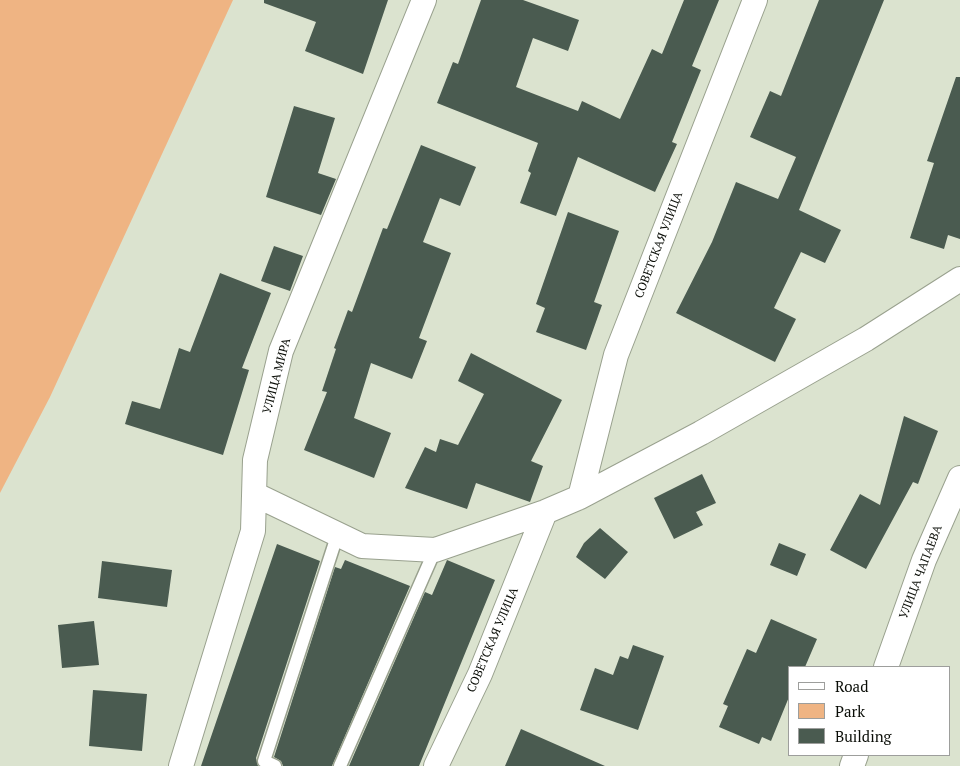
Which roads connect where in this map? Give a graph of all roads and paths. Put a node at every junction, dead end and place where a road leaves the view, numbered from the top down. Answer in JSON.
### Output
{"nodes":[{"id":1,"x":424,"y":0,"type":"edge"},
{"id":2,"x":756,"y":0,"type":"edge"},
{"id":3,"x":960,"y":279,"type":"edge"},
{"id":4,"x":960,"y":478,"type":"edge"},
{"id":5,"x":256,"y":495,"type":"junction"},
{"id":6,"x":580,"y":497,"type":"junction"},
{"id":7,"x":545,"y":512,"type":"junction"},
{"id":8,"x":337,"y":536,"type":"junction"},
{"id":9,"x":435,"y":550,"type":"junction"},
{"id":10,"x":886,"y":666,"type":"edge"},
{"id":11,"x":181,"y":766,"type":"edge"},
{"id":12,"x":275,"y":766,"type":"edge"},
{"id":13,"x":340,"y":766,"type":"edge"},
{"id":14,"x":436,"y":766,"type":"edge"}],
"edges":[{"from":1,"to":5,"type":"street","name":"УЛИЦА МИРА"},
{"from":2,"to":6,"type":"street","name":"СОВЕТСКАЯ УЛИЦА"},
{"from":3,"to":6,"type":"street"},
{"from":4,"to":10,"type":"street","name":"УЛИЦА ЧАПАЕВА"},
{"from":5,"to":8,"type":"street"},
{"from":5,"to":11,"type":"street","name":"УЛИЦА МИРА"},
{"from":6,"to":7,"type":"street"},
{"from":7,"to":9,"type":"street"},
{"from":7,"to":14,"type":"street","name":"СОВЕТСКАЯ УЛИЦА"},
{"from":8,"to":9,"type":"street"},
{"from":8,"to":12,"type":"lane"},
{"from":9,"to":13,"type":"lane"}]}
